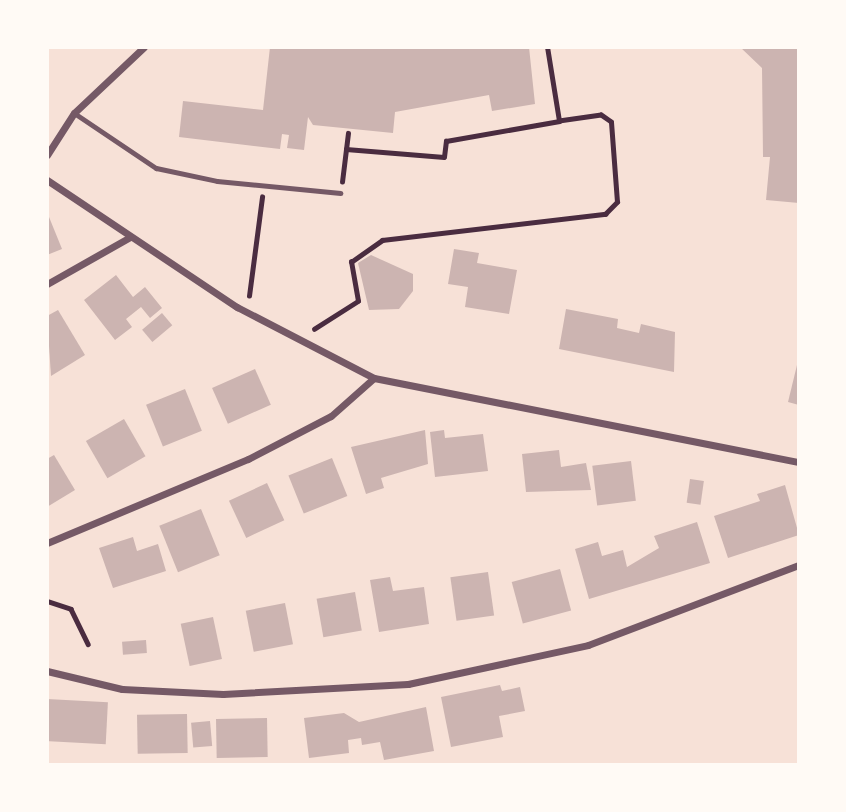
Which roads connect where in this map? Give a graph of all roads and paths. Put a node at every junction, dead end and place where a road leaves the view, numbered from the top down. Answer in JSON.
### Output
{"nodes":[{"id":1,"x":144,"y":47,"type":"edge"},
{"id":2,"x":547,"y":47,"type":"edge"},
{"id":3,"x":74,"y":113,"type":"junction"},
{"id":4,"x":559,"y":121,"type":"junction"},
{"id":5,"x":348,"y":133,"type":"dead end"},
{"id":6,"x":346,"y":149,"type":"junction"},
{"id":7,"x":47,"y":155,"type":"edge"},
{"id":8,"x":47,"y":180,"type":"edge"},
{"id":9,"x":264,"y":186,"type":"junction"},
{"id":10,"x":340,"y":193,"type":"joint"},
{"id":11,"x":130,"y":237,"type":"junction"},
{"id":12,"x":47,"y":284,"type":"edge"},
{"id":13,"x":247,"y":313,"type":"junction"},
{"id":14,"x":299,"y":339,"type":"junction"},
{"id":15,"x":374,"y":378,"type":"junction"},
{"id":16,"x":799,"y":462,"type":"edge"},
{"id":17,"x":47,"y":544,"type":"edge"},
{"id":18,"x":799,"y":565,"type":"edge"},
{"id":19,"x":47,"y":601,"type":"edge"},
{"id":20,"x":88,"y":644,"type":"dead end"},
{"id":21,"x":47,"y":671,"type":"edge"}],
"edges":[{"from":1,"to":3,"type":"street"},
{"from":2,"to":4,"type":"path"},
{"from":3,"to":7,"type":"street"},
{"from":3,"to":9,"type":"lane"},
{"from":4,"to":6,"type":"path"},
{"from":4,"to":14,"type":"path"},
{"from":5,"to":6,"type":"path"},
{"from":6,"to":10,"type":"path"},
{"from":8,"to":11,"type":"street"},
{"from":9,"to":10,"type":"lane"},
{"from":9,"to":13,"type":"path"},
{"from":11,"to":12,"type":"street"},
{"from":11,"to":13,"type":"street"},
{"from":13,"to":14,"type":"street"},
{"from":14,"to":15,"type":"street"},
{"from":15,"to":16,"type":"street"},
{"from":15,"to":17,"type":"street"},
{"from":18,"to":21,"type":"street"},
{"from":19,"to":20,"type":"path"}]}
